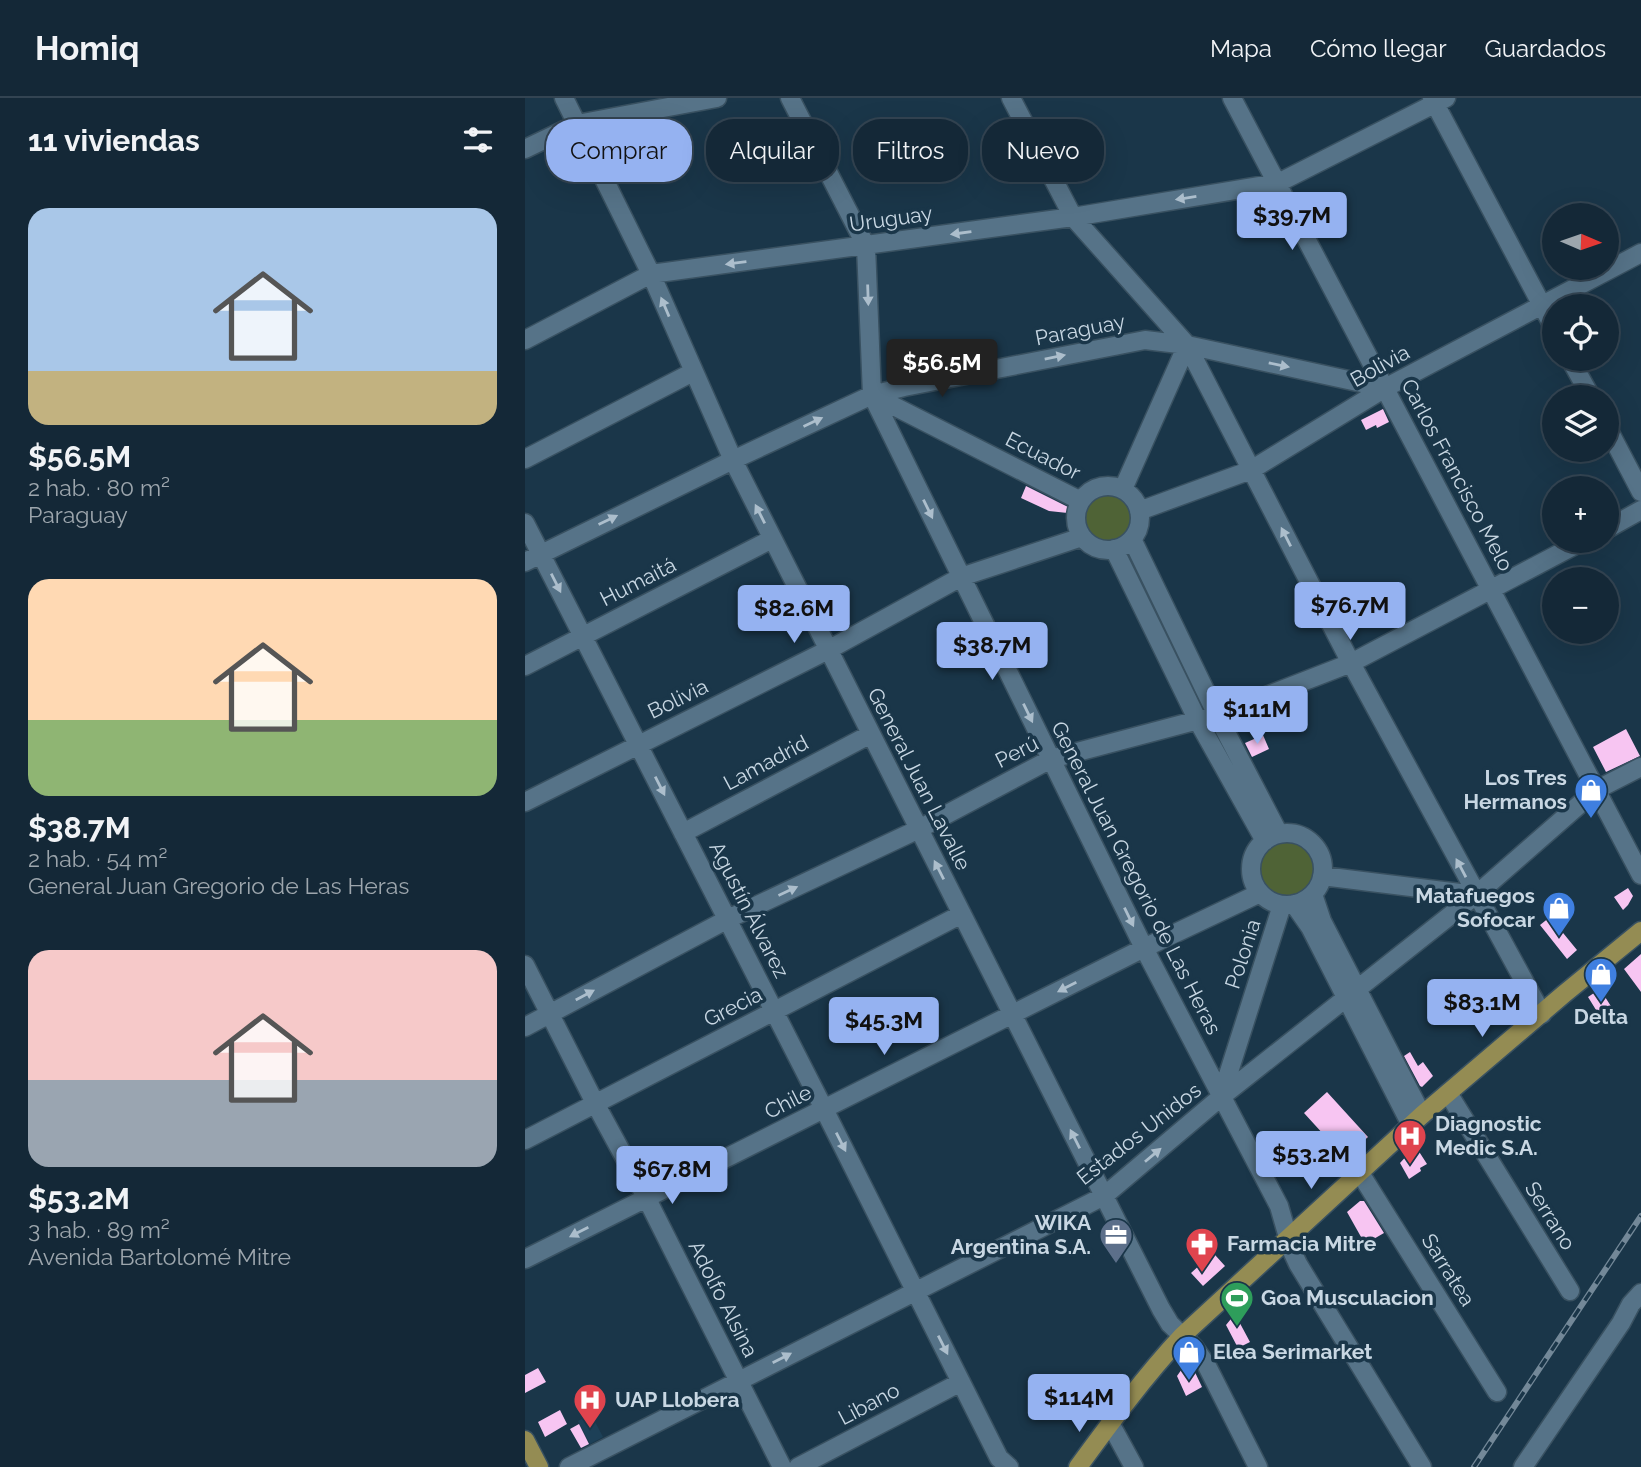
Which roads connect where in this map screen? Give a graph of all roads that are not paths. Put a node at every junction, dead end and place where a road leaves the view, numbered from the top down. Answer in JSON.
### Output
{"nodes":[{"id":1,"x":563,"y":98,"type":"edge"},
{"id":2,"x":717,"y":98,"type":"edge"},
{"id":3,"x":790,"y":98,"type":"edge"},
{"id":4,"x":1011,"y":98,"type":"edge"},
{"id":5,"x":1232,"y":98,"type":"edge"},
{"id":6,"x":1438,"y":100,"type":"edge"},
{"id":7,"x":574,"y":119,"type":"edge"},
{"id":8,"x":604,"y":119,"type":"edge"},
{"id":9,"x":546,"y":139,"type":"edge"},
{"id":10,"x":525,"y":149,"type":"edge"},
{"id":11,"x":606,"y":182,"type":"edge"},
{"id":12,"x":1278,"y":183,"type":"junction"},
{"id":13,"x":1073,"y":217,"type":"junction"},
{"id":14,"x":866,"y":246,"type":"junction"},
{"id":15,"x":1641,"y":253,"type":"edge"},
{"id":16,"x":651,"y":274,"type":"junction"},
{"id":17,"x":1564,"y":294,"type":"edge"},
{"id":18,"x":1542,"y":306,"type":"joint"},
{"id":19,"x":525,"y":340,"type":"edge"},
{"id":20,"x":1187,"y":345,"type":"junction"},
{"id":21,"x":693,"y":372,"type":"junction"},
{"id":22,"x":1385,"y":388,"type":"junction"},
{"id":23,"x":872,"y":395,"type":"junction"},
{"id":24,"x":1619,"y":450,"type":"edge"},
{"id":25,"x":525,"y":459,"type":"edge"},
{"id":26,"x":733,"y":460,"type":"junction"},
{"id":27,"x":1251,"y":470,"type":"junction"},
{"id":28,"x":1123,"y":489,"type":"junction"},
{"id":29,"x":1641,"y":492,"type":"edge"},
{"id":30,"x":1081,"y":501,"type":"junction"},
{"id":31,"x":1641,"y":510,"type":"edge"},
{"id":32,"x":1139,"y":511,"type":"junction"},
{"id":33,"x":1619,"y":522,"type":"edge"},
{"id":34,"x":525,"y":523,"type":"edge"},
{"id":35,"x":1083,"y":537,"type":"junction"},
{"id":36,"x":772,"y":539,"type":"junction"},
{"id":37,"x":1132,"y":540,"type":"junction"},
{"id":38,"x":1114,"y":549,"type":"junction"},
{"id":39,"x":1560,"y":553,"type":"edge"},
{"id":40,"x":533,"y":557,"type":"edge"},
{"id":41,"x":961,"y":578,"type":"junction"},
{"id":42,"x":1492,"y":589,"type":"junction"},
{"id":43,"x":583,"y":636,"type":"junction"},
{"id":44,"x":828,"y":650,"type":"junction"},
{"id":45,"x":1351,"y":663,"type":"junction"},
{"id":46,"x":525,"y":666,"type":"edge"},
{"id":47,"x":1217,"y":715,"type":"junction"},
{"id":48,"x":1198,"y":721,"type":"junction"},
{"id":49,"x":871,"y":734,"type":"junction"},
{"id":50,"x":638,"y":744,"type":"junction"},
{"id":51,"x":1051,"y":760,"type":"junction"},
{"id":52,"x":1641,"y":767,"type":"edge"},
{"id":53,"x":1596,"y":790,"type":"junction"},
{"id":54,"x":525,"y":802,"type":"edge"},
{"id":55,"x":919,"y":829,"type":"junction"},
{"id":56,"x":683,"y":833,"type":"junction"},
{"id":57,"x":1272,"y":838,"type":"junction"},
{"id":58,"x":1641,"y":875,"type":"edge"},
{"id":59,"x":1322,"y":876,"type":"junction"},
{"id":60,"x":1260,"y":892,"type":"junction"},
{"id":61,"x":1314,"y":894,"type":"junction"},
{"id":62,"x":1476,"y":895,"type":"junction"},
{"id":63,"x":1288,"y":904,"type":"junction"},
{"id":64,"x":962,"y":914,"type":"junction"},
{"id":65,"x":728,"y":919,"type":"junction"},
{"id":66,"x":1641,"y":931,"type":"edge"},
{"id":67,"x":1144,"y":948,"type":"junction"},
{"id":68,"x":525,"y":965,"type":"edge"},
{"id":69,"x":1352,"y":994,"type":"junction"},
{"id":70,"x":774,"y":1011,"type":"junction"},
{"id":71,"x":550,"y":1014,"type":"junction"},
{"id":72,"x":1012,"y":1014,"type":"junction"},
{"id":73,"x":1542,"y":1014,"type":"junction"},
{"id":74,"x":525,"y":1027,"type":"edge"},
{"id":75,"x":1448,"y":1093,"type":"junction"},
{"id":76,"x":1221,"y":1097,"type":"junction"},
{"id":77,"x":595,"y":1103,"type":"junction"},
{"id":78,"x":824,"y":1109,"type":"junction"},
{"id":79,"x":1417,"y":1120,"type":"junction"},
{"id":80,"x":525,"y":1140,"type":"edge"},
{"id":81,"x":1360,"y":1173,"type":"junction"},
{"id":82,"x":1104,"y":1196,"type":"junction"},
{"id":83,"x":647,"y":1199,"type":"junction"},
{"id":84,"x":1288,"y":1238,"type":"junction"},
{"id":85,"x":525,"y":1259,"type":"edge"},
{"id":86,"x":915,"y":1291,"type":"junction"},
{"id":87,"x":1570,"y":1291,"type":"dead end"},
{"id":88,"x":1636,"y":1299,"type":"edge"},
{"id":89,"x":1641,"y":1323,"type":"edge"},
{"id":90,"x":1182,"y":1336,"type":"junction"},
{"id":91,"x":739,"y":1380,"type":"junction"},
{"id":92,"x":961,"y":1382,"type":"junction"},
{"id":93,"x":1497,"y":1392,"type":"dead end"},
{"id":94,"x":1110,"y":1423,"type":"junction"},
{"id":95,"x":525,"y":1440,"type":"edge"},
{"id":96,"x":997,"y":1464,"type":"edge"},
{"id":97,"x":538,"y":1467,"type":"edge"},
{"id":98,"x":569,"y":1467,"type":"edge"},
{"id":99,"x":782,"y":1467,"type":"edge"},
{"id":100,"x":798,"y":1467,"type":"edge"},
{"id":101,"x":1078,"y":1467,"type":"edge"},
{"id":102,"x":1134,"y":1467,"type":"edge"},
{"id":103,"x":1258,"y":1467,"type":"edge"},
{"id":104,"x":1422,"y":1467,"type":"edge"},
{"id":105,"x":1523,"y":1467,"type":"edge"}],
"edges":[{"from":1,"to":7,"type":"street","name":"General Juan Lavalle"},
{"from":2,"to":8,"type":"street"},
{"from":3,"to":14,"type":"street","name":"General Juan Gregorio de Las Heras"},
{"from":4,"to":13,"type":"street"},
{"from":5,"to":12,"type":"street","name":"Carlos Francisco Melo"},
{"from":6,"to":12,"type":"street","name":"Uruguay"},
{"from":6,"to":18,"type":"street"},
{"from":9,"to":10,"type":"street"},
{"from":11,"to":16,"type":"street","name":"General Juan Lavalle"},
{"from":12,"to":13,"type":"street","name":"Uruguay","one_way":true},
{"from":12,"to":22,"type":"street","name":"Carlos Francisco Melo"},
{"from":13,"to":14,"type":"street","name":"Uruguay","one_way":true},
{"from":13,"to":20,"type":"street"},
{"from":14,"to":16,"type":"street","name":"Uruguay","one_way":true},
{"from":14,"to":23,"type":"street","name":"General Juan Gregorio de Las Heras","one_way":true},
{"from":15,"to":17,"type":"street","name":"Bolivia"},
{"from":16,"to":19,"type":"street","name":"Uruguay"},
{"from":21,"to":16,"type":"street","name":"General Juan Lavalle","one_way":true},
{"from":18,"to":22,"type":"street","name":"Bolivia"},
{"from":20,"to":22,"type":"street","name":"Paraguay","one_way":true},
{"from":23,"to":20,"type":"street","name":"Paraguay","one_way":true},
{"from":20,"to":27,"type":"street"},
{"from":20,"to":28,"type":"street"},
{"from":21,"to":25,"type":"street"},
{"from":21,"to":26,"type":"street","name":"General Juan Lavalle"},
{"from":22,"to":27,"type":"street","name":"Bolivia"},
{"from":22,"to":42,"type":"street","name":"Carlos Francisco Melo"},
{"from":26,"to":23,"type":"street","name":"Paraguay","one_way":true},
{"from":23,"to":30,"type":"street","name":"Ecuador"},
{"from":23,"to":41,"type":"street","name":"General Juan Gregorio de Las Heras","one_way":true},
{"from":24,"to":29,"type":"street"},
{"from":36,"to":26,"type":"street","name":"General Juan Lavalle","one_way":true},
{"from":40,"to":26,"type":"street","name":"Paraguay","one_way":true},
{"from":27,"to":32,"type":"street","name":"Bolivia"},
{"from":45,"to":27,"type":"street","one_way":true},
{"from":28,"to":30,"type":"street"},
{"from":28,"to":32,"type":"street"},
{"from":30,"to":35,"type":"street"},
{"from":31,"to":33,"type":"street"},
{"from":32,"to":37,"type":"street"},
{"from":34,"to":40,"type":"street","name":"Agustín Álvarez"},
{"from":35,"to":38,"type":"street"},
{"from":35,"to":41,"type":"street","name":"Bolivia"},
{"from":36,"to":43,"type":"street","name":"Humaitá"},
{"from":36,"to":44,"type":"street","name":"General Juan Lavalle"},
{"from":37,"to":38,"type":"street"},
{"from":37,"to":47,"type":"street"},
{"from":38,"to":48,"type":"street"},
{"from":39,"to":42,"type":"street","name":"Perú"},
{"from":40,"to":43,"type":"street","name":"Agustín Álvarez","one_way":true},
{"from":41,"to":44,"type":"street","name":"Bolivia"},
{"from":41,"to":51,"type":"street","name":"General Juan Gregorio de Las Heras","one_way":true},
{"from":42,"to":45,"type":"street","name":"Perú"},
{"from":42,"to":53,"type":"street","name":"Carlos Francisco Melo"},
{"from":43,"to":46,"type":"street","name":"Humaitá"},
{"from":43,"to":50,"type":"street","name":"Agustín Álvarez"},
{"from":44,"to":49,"type":"street","name":"General Juan Lavalle"},
{"from":44,"to":50,"type":"street","name":"Bolivia"},
{"from":45,"to":47,"type":"street","name":"Perú"},
{"from":62,"to":45,"type":"street","one_way":true},
{"from":47,"to":48,"type":"street","name":"Perú"},
{"from":47,"to":57,"type":"street"},
{"from":48,"to":51,"type":"street","name":"Perú"},
{"from":48,"to":57,"type":"street"},
{"from":49,"to":55,"type":"street","name":"General Juan Lavalle"},
{"from":49,"to":56,"type":"street","name":"Lamadrid"},
{"from":50,"to":54,"type":"street","name":"Bolivia"},
{"from":50,"to":56,"type":"street","name":"Agustín Álvarez","one_way":true},
{"from":51,"to":55,"type":"street","name":"Perú"},
{"from":51,"to":67,"type":"street","name":"General Juan Gregorio de Las Heras","one_way":true},
{"from":52,"to":53,"type":"street","name":"Estados Unidos"},
{"from":53,"to":58,"type":"street","name":"Carlos Francisco Melo"},
{"from":53,"to":62,"type":"street","name":"Estados Unidos"},
{"from":64,"to":55,"type":"street","name":"General Juan Lavalle","one_way":true},
{"from":65,"to":55,"type":"street","name":"Perú","one_way":true},
{"from":56,"to":65,"type":"street","name":"Agustín Álvarez"},
{"from":57,"to":59,"type":"street"},
{"from":57,"to":60,"type":"street"},
{"from":59,"to":61,"type":"street"},
{"from":59,"to":62,"type":"street"},
{"from":60,"to":63,"type":"street"},
{"from":60,"to":67,"type":"street","name":"Chile"},
{"from":61,"to":63,"type":"street"},
{"from":61,"to":69,"type":"street"},
{"from":62,"to":69,"type":"street","name":"Estados Unidos"},
{"from":62,"to":73,"type":"street"},
{"from":63,"to":69,"type":"street"},
{"from":63,"to":76,"type":"street","name":"Polonia"},
{"from":64,"to":70,"type":"street","name":"Grecia"},
{"from":64,"to":72,"type":"street","name":"General Juan Lavalle"},
{"from":65,"to":70,"type":"street","name":"Agustín Álvarez"},
{"from":71,"to":65,"type":"street","name":"Perú","one_way":true},
{"from":66,"to":73,"type":"main road"},
{"from":67,"to":72,"type":"street","name":"Chile","one_way":true},
{"from":67,"to":76,"type":"street","name":"General Juan Gregorio de Las Heras"},
{"from":68,"to":71,"type":"street","name":"Adolfo Alsina"},
{"from":69,"to":76,"type":"street","name":"Estados Unidos"},
{"from":69,"to":79,"type":"street"},
{"from":70,"to":77,"type":"street","name":"Grecia"},
{"from":70,"to":78,"type":"street","name":"Agustín Álvarez"},
{"from":71,"to":74,"type":"street","name":"Perú"},
{"from":71,"to":77,"type":"street","name":"Adolfo Alsina"},
{"from":72,"to":78,"type":"street","name":"Chile"},
{"from":82,"to":72,"type":"street","name":"General Juan Lavalle","one_way":true},
{"from":73,"to":75,"type":"main road"},
{"from":75,"to":79,"type":"main road"},
{"from":75,"to":87,"type":"street","name":"Serrano"},
{"from":82,"to":76,"type":"street","name":"Estados Unidos","one_way":true},
{"from":76,"to":84,"type":"street","name":"General Juan Gregorio de Las Heras"},
{"from":77,"to":80,"type":"street","name":"Grecia"},
{"from":77,"to":83,"type":"street","name":"Adolfo Alsina"},
{"from":78,"to":83,"type":"street","name":"Chile"},
{"from":78,"to":86,"type":"street","name":"Agustín Álvarez","one_way":true},
{"from":79,"to":81,"type":"main road"},
{"from":81,"to":84,"type":"main road"},
{"from":81,"to":93,"type":"street","name":"Sarratea"},
{"from":82,"to":86,"type":"street","name":"Estados Unidos"},
{"from":82,"to":90,"type":"street","name":"General Juan Lavalle"},
{"from":83,"to":85,"type":"street","name":"Chile","one_way":true},
{"from":83,"to":91,"type":"street","name":"Adolfo Alsina"},
{"from":84,"to":90,"type":"main road"},
{"from":84,"to":104,"type":"street","name":"General Juan Gregorio de Las Heras"},
{"from":91,"to":86,"type":"street","name":"Estados Unidos","one_way":true},
{"from":86,"to":92,"type":"street","name":"Agustín Álvarez","one_way":true},
{"from":88,"to":89,"type":"street"},
{"from":88,"to":105,"type":"street"},
{"from":90,"to":94,"type":"main road"},
{"from":90,"to":103,"type":"street","name":"General Juan Lavalle"},
{"from":91,"to":98,"type":"street","name":"Estados Unidos"},
{"from":91,"to":99,"type":"street","name":"Adolfo Alsina"},
{"from":92,"to":96,"type":"street","name":"Agustín Álvarez"},
{"from":92,"to":100,"type":"street","name":"Libano"},
{"from":94,"to":101,"type":"main road"},
{"from":94,"to":102,"type":"street"},
{"from":95,"to":97,"type":"main road"}]}
